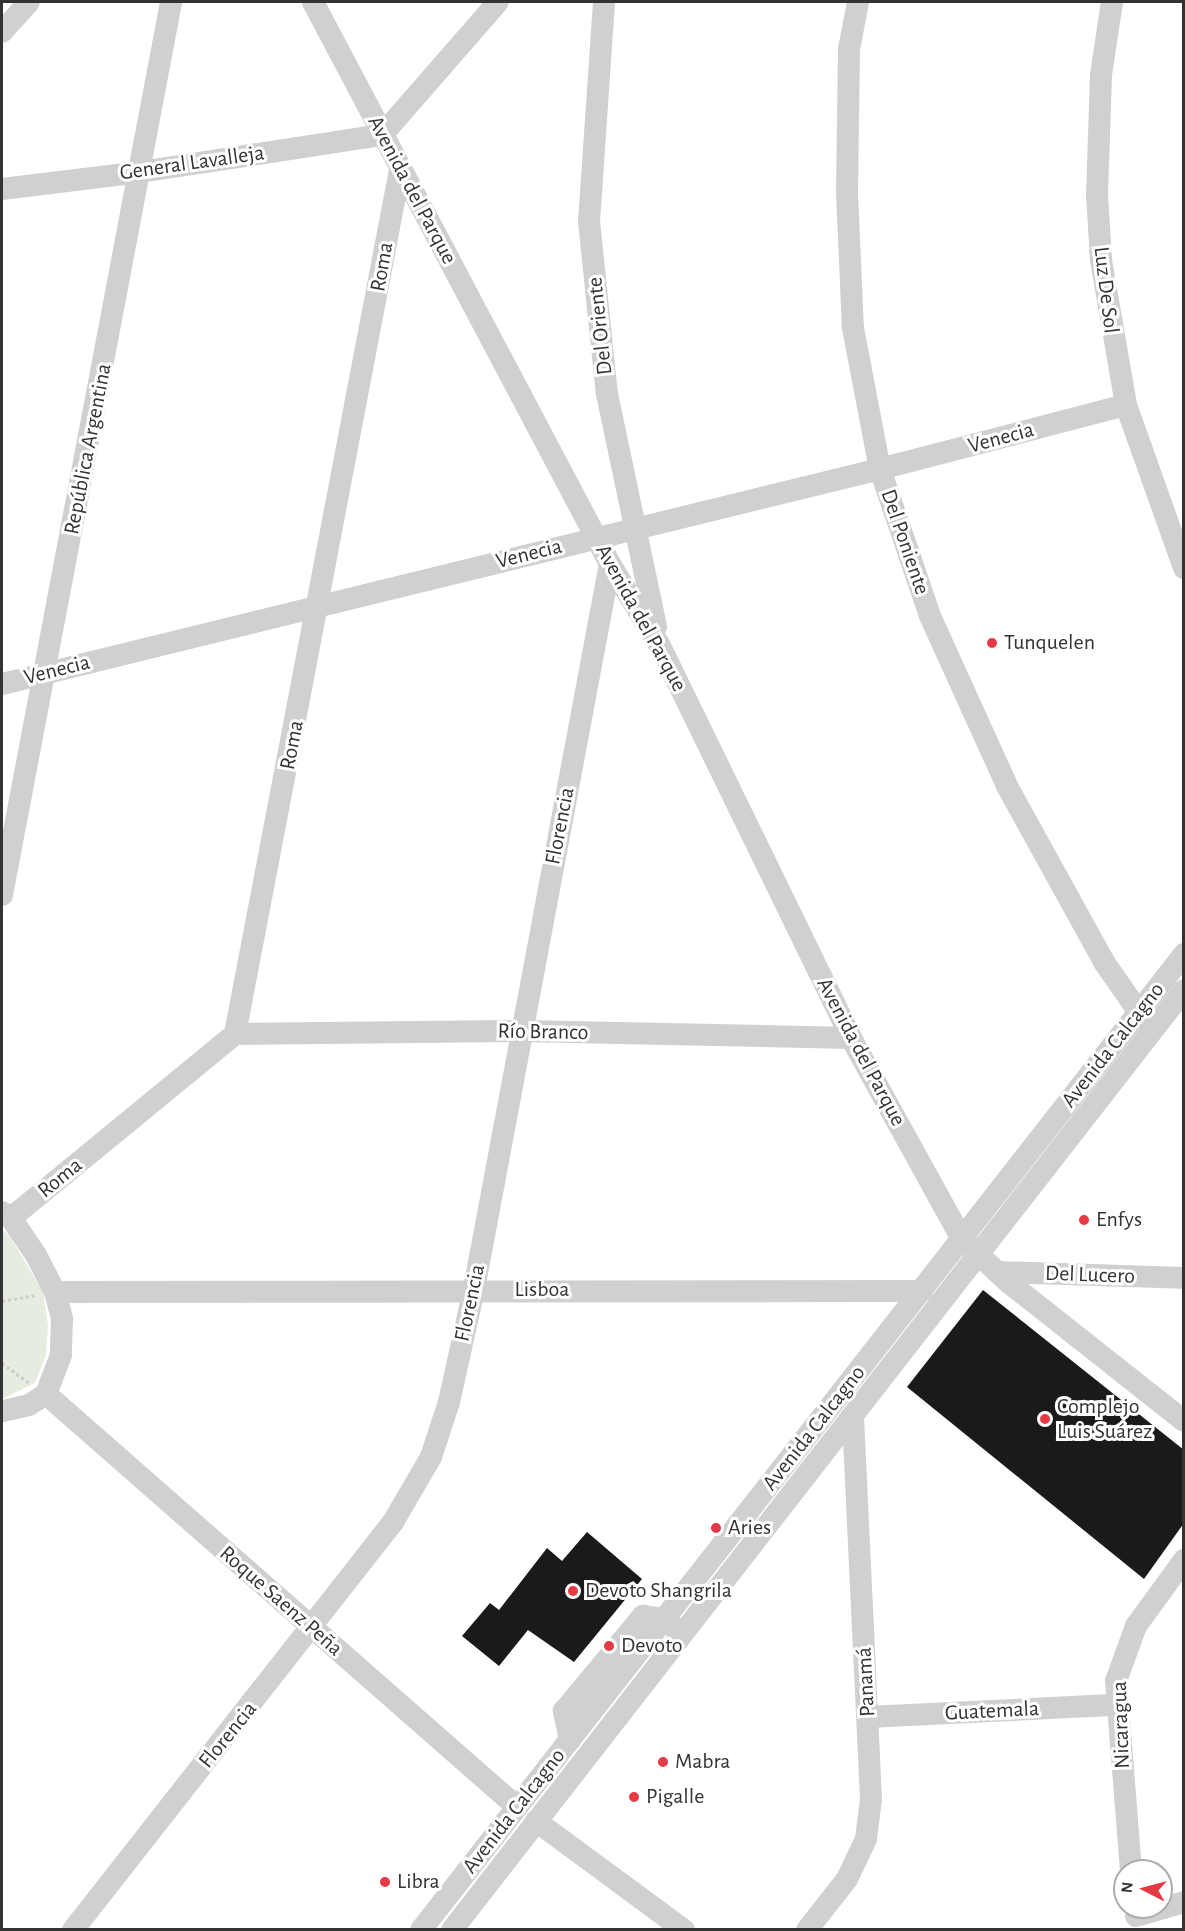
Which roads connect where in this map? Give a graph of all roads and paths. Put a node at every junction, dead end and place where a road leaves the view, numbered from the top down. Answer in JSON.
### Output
{"nodes":[{"id":1,"x":29,"y":2,"type":"edge"},
{"id":2,"x":171,"y":2,"type":"edge"},
{"id":3,"x":313,"y":2,"type":"edge"},
{"id":4,"x":498,"y":2,"type":"edge"},
{"id":5,"x":604,"y":2,"type":"edge"},
{"id":6,"x":858,"y":2,"type":"edge"},
{"id":7,"x":1112,"y":2,"type":"edge"},
{"id":8,"x":2,"y":32,"type":"edge"},
{"id":9,"x":382,"y":135,"type":"junction"},
{"id":10,"x":400,"y":170,"type":"junction"},
{"id":11,"x":140,"y":172,"type":"junction"},
{"id":12,"x":2,"y":189,"type":"edge"},
{"id":13,"x":1126,"y":405,"type":"junction"},
{"id":14,"x":880,"y":469,"type":"junction"},
{"id":15,"x":634,"y":527,"type":"junction"},
{"id":16,"x":597,"y":538,"type":"junction"},
{"id":17,"x":610,"y":564,"type":"junction"},
{"id":18,"x":1184,"y":568,"type":"edge"},
{"id":19,"x":320,"y":606,"type":"junction"},
{"id":20,"x":660,"y":646,"type":"junction"},
{"id":21,"x":46,"y":673,"type":"junction"},
{"id":22,"x":2,"y":684,"type":"edge"},
{"id":23,"x":2,"y":895,"type":"edge"},
{"id":24,"x":1184,"y":954,"type":"edge"},
{"id":25,"x":1184,"y":990,"type":"edge"},
{"id":26,"x":1139,"y":1011,"type":"junction"},
{"id":27,"x":1151,"y":1030,"type":"junction"},
{"id":28,"x":521,"y":1031,"type":"junction"},
{"id":29,"x":235,"y":1034,"type":"junction"},
{"id":30,"x":851,"y":1038,"type":"junction"},
{"id":31,"x":6,"y":1215,"type":"edge"},
{"id":32,"x":969,"y":1246,"type":"junction"},
{"id":33,"x":997,"y":1272,"type":"junction"},
{"id":34,"x":1184,"y":1278,"type":"edge"},
{"id":35,"x":474,"y":1289,"type":"junction"},
{"id":36,"x":922,"y":1291,"type":"junction"},
{"id":37,"x":55,"y":1292,"type":"junction"},
{"id":38,"x":2,"y":1301,"type":"edge"},
{"id":39,"x":2,"y":1363,"type":"edge"},
{"id":40,"x":46,"y":1394,"type":"junction"},
{"id":41,"x":2,"y":1411,"type":"edge"},
{"id":42,"x":853,"y":1415,"type":"junction"},
{"id":43,"x":1184,"y":1421,"type":"edge"},
{"id":44,"x":1184,"y":1560,"type":"edge"},
{"id":45,"x":665,"y":1619,"type":"junction"},
{"id":46,"x":312,"y":1629,"type":"junction"},
{"id":47,"x":683,"y":1634,"type":"junction"},
{"id":48,"x":1117,"y":1705,"type":"junction"},
{"id":49,"x":868,"y":1717,"type":"junction"},
{"id":50,"x":517,"y":1807,"type":"junction"},
{"id":51,"x":536,"y":1821,"type":"junction"},
{"id":52,"x":1130,"y":1859,"type":"edge"},
{"id":53,"x":73,"y":1929,"type":"edge"},
{"id":54,"x":421,"y":1929,"type":"edge"},
{"id":55,"x":452,"y":1929,"type":"edge"},
{"id":56,"x":684,"y":1929,"type":"edge"},
{"id":57,"x":807,"y":1929,"type":"edge"}],
"edges":[{"from":1,"to":8,"type":"street"},
{"from":2,"to":11,"type":"street","name":"República Argentina"},
{"from":3,"to":9,"type":"street","name":"Avenida del Parque"},
{"from":4,"to":9,"type":"street"},
{"from":5,"to":15,"type":"street","name":"Del Oriente"},
{"from":6,"to":14,"type":"street","name":"Del Poniente"},
{"from":7,"to":13,"type":"street","name":"Luz De Sol"},
{"from":9,"to":10,"type":"street","name":"Avenida del Parque"},
{"from":9,"to":11,"type":"street","name":"General Lavalleja"},
{"from":10,"to":16,"type":"street","name":"Avenida del Parque"},
{"from":10,"to":19,"type":"street","name":"Roma"},
{"from":11,"to":12,"type":"street","name":"General Lavalleja"},
{"from":11,"to":21,"type":"street","name":"República Argentina"},
{"from":13,"to":14,"type":"street","name":"Venecia"},
{"from":13,"to":18,"type":"street","name":"Luz De Sol"},
{"from":14,"to":15,"type":"street","name":"Venecia"},
{"from":14,"to":26,"type":"street","name":"Del Poniente"},
{"from":15,"to":16,"type":"street","name":"Venecia"},
{"from":15,"to":20,"type":"street","name":"Del Oriente"},
{"from":16,"to":17,"type":"street","name":"Avenida del Parque"},
{"from":16,"to":19,"type":"street","name":"Venecia"},
{"from":17,"to":20,"type":"street","name":"Avenida del Parque"},
{"from":17,"to":28,"type":"street","name":"Florencia"},
{"from":19,"to":21,"type":"street","name":"Venecia"},
{"from":19,"to":29,"type":"street","name":"Roma"},
{"from":20,"to":30,"type":"street","name":"Avenida del Parque"},
{"from":21,"to":22,"type":"street","name":"Venecia"},
{"from":21,"to":23,"type":"street","name":"República Argentina"},
{"from":24,"to":26,"type":"street","name":"Avenida Calcagno"},
{"from":25,"to":27,"type":"street","name":"Avenida Calcagno"},
{"from":26,"to":27,"type":"street","name":"Del Poniente"},
{"from":26,"to":32,"type":"street","name":"Avenida Calcagno"},
{"from":27,"to":32,"type":"street","name":"Avenida Calcagno"},
{"from":28,"to":29,"type":"street","name":"Río Branco"},
{"from":28,"to":30,"type":"street","name":"Río Branco"},
{"from":28,"to":35,"type":"street","name":"Florencia"},
{"from":29,"to":31,"type":"street","name":"Roma"},
{"from":30,"to":32,"type":"street","name":"Avenida del Parque"},
{"from":31,"to":37,"type":"street"},
{"from":32,"to":33,"type":"street","name":"Avenida del Parque"},
{"from":32,"to":36,"type":"street","name":"Avenida Calcagno"},
{"from":32,"to":42,"type":"street","name":"Avenida Calcagno"},
{"from":33,"to":34,"type":"street","name":"Del Lucero"},
{"from":33,"to":43,"type":"street","name":"Avenida del Parque"},
{"from":35,"to":36,"type":"street","name":"Lisboa"},
{"from":35,"to":37,"type":"street","name":"Lisboa"},
{"from":35,"to":46,"type":"street","name":"Florencia"},
{"from":36,"to":45,"type":"street","name":"Avenida Calcagno"},
{"from":37,"to":38,"type":"path"},
{"from":37,"to":40,"type":"street"},
{"from":39,"to":40,"type":"path"},
{"from":40,"to":41,"type":"street"},
{"from":40,"to":46,"type":"street","name":"Roque Saenz Peña"},
{"from":42,"to":47,"type":"street","name":"Avenida Calcagno"},
{"from":42,"to":49,"type":"street","name":"Panamá"},
{"from":44,"to":48,"type":"street","name":"Nicaragua"},
{"from":45,"to":47,"type":"street"},
{"from":45,"to":50,"type":"street","name":"Avenida Calcagno"},
{"from":46,"to":50,"type":"street","name":"Roque Saenz Peña"},
{"from":46,"to":53,"type":"street","name":"Florencia"},
{"from":47,"to":51,"type":"street","name":"Avenida Calcagno"},
{"from":48,"to":49,"type":"street","name":"Guatemala"},
{"from":48,"to":52,"type":"street","name":"Nicaragua"},
{"from":49,"to":57,"type":"street","name":"Panamá"},
{"from":50,"to":51,"type":"street","name":"Roque Saenz Peña"},
{"from":50,"to":54,"type":"street","name":"Avenida Calcagno"},
{"from":51,"to":55,"type":"street","name":"Avenida Calcagno"},
{"from":51,"to":56,"type":"street","name":"Roque Saenz Peña"}]}
